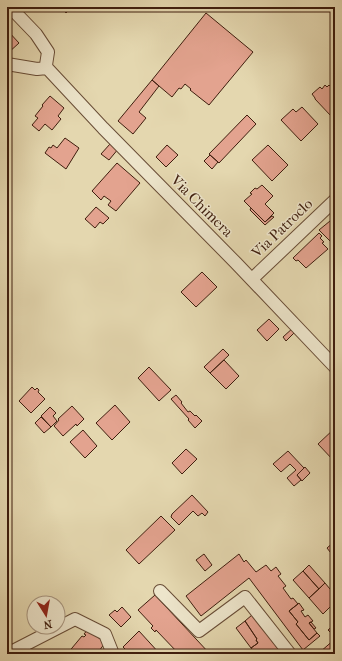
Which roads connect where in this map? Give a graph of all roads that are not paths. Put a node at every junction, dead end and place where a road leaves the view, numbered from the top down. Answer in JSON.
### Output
{"nodes":[{"id":1,"x":10,"y":7,"type":"edge"},
{"id":2,"x":7,"y":64,"type":"edge"},
{"id":3,"x":47,"y":68,"type":"junction"},
{"id":4,"x":335,"y":200,"type":"edge"},
{"id":5,"x":252,"y":279,"type":"junction"},
{"id":6,"x":335,"y":367,"type":"edge"},
{"id":7,"x":160,"y":591,"type":"dead end"},
{"id":8,"x":7,"y":654,"type":"edge"},
{"id":9,"x":113,"y":654,"type":"edge"},
{"id":10,"x":290,"y":654,"type":"edge"}],
"edges":[{"from":1,"to":3,"type":"street"},
{"from":2,"to":3,"type":"street"},
{"from":3,"to":5,"type":"street","name":"Via Chimera"},
{"from":4,"to":5,"type":"street","name":"Via Patroclo"},
{"from":5,"to":6,"type":"street","name":"Via Chimera"},
{"from":7,"to":10,"type":"street"},
{"from":8,"to":9,"type":"street"}]}
